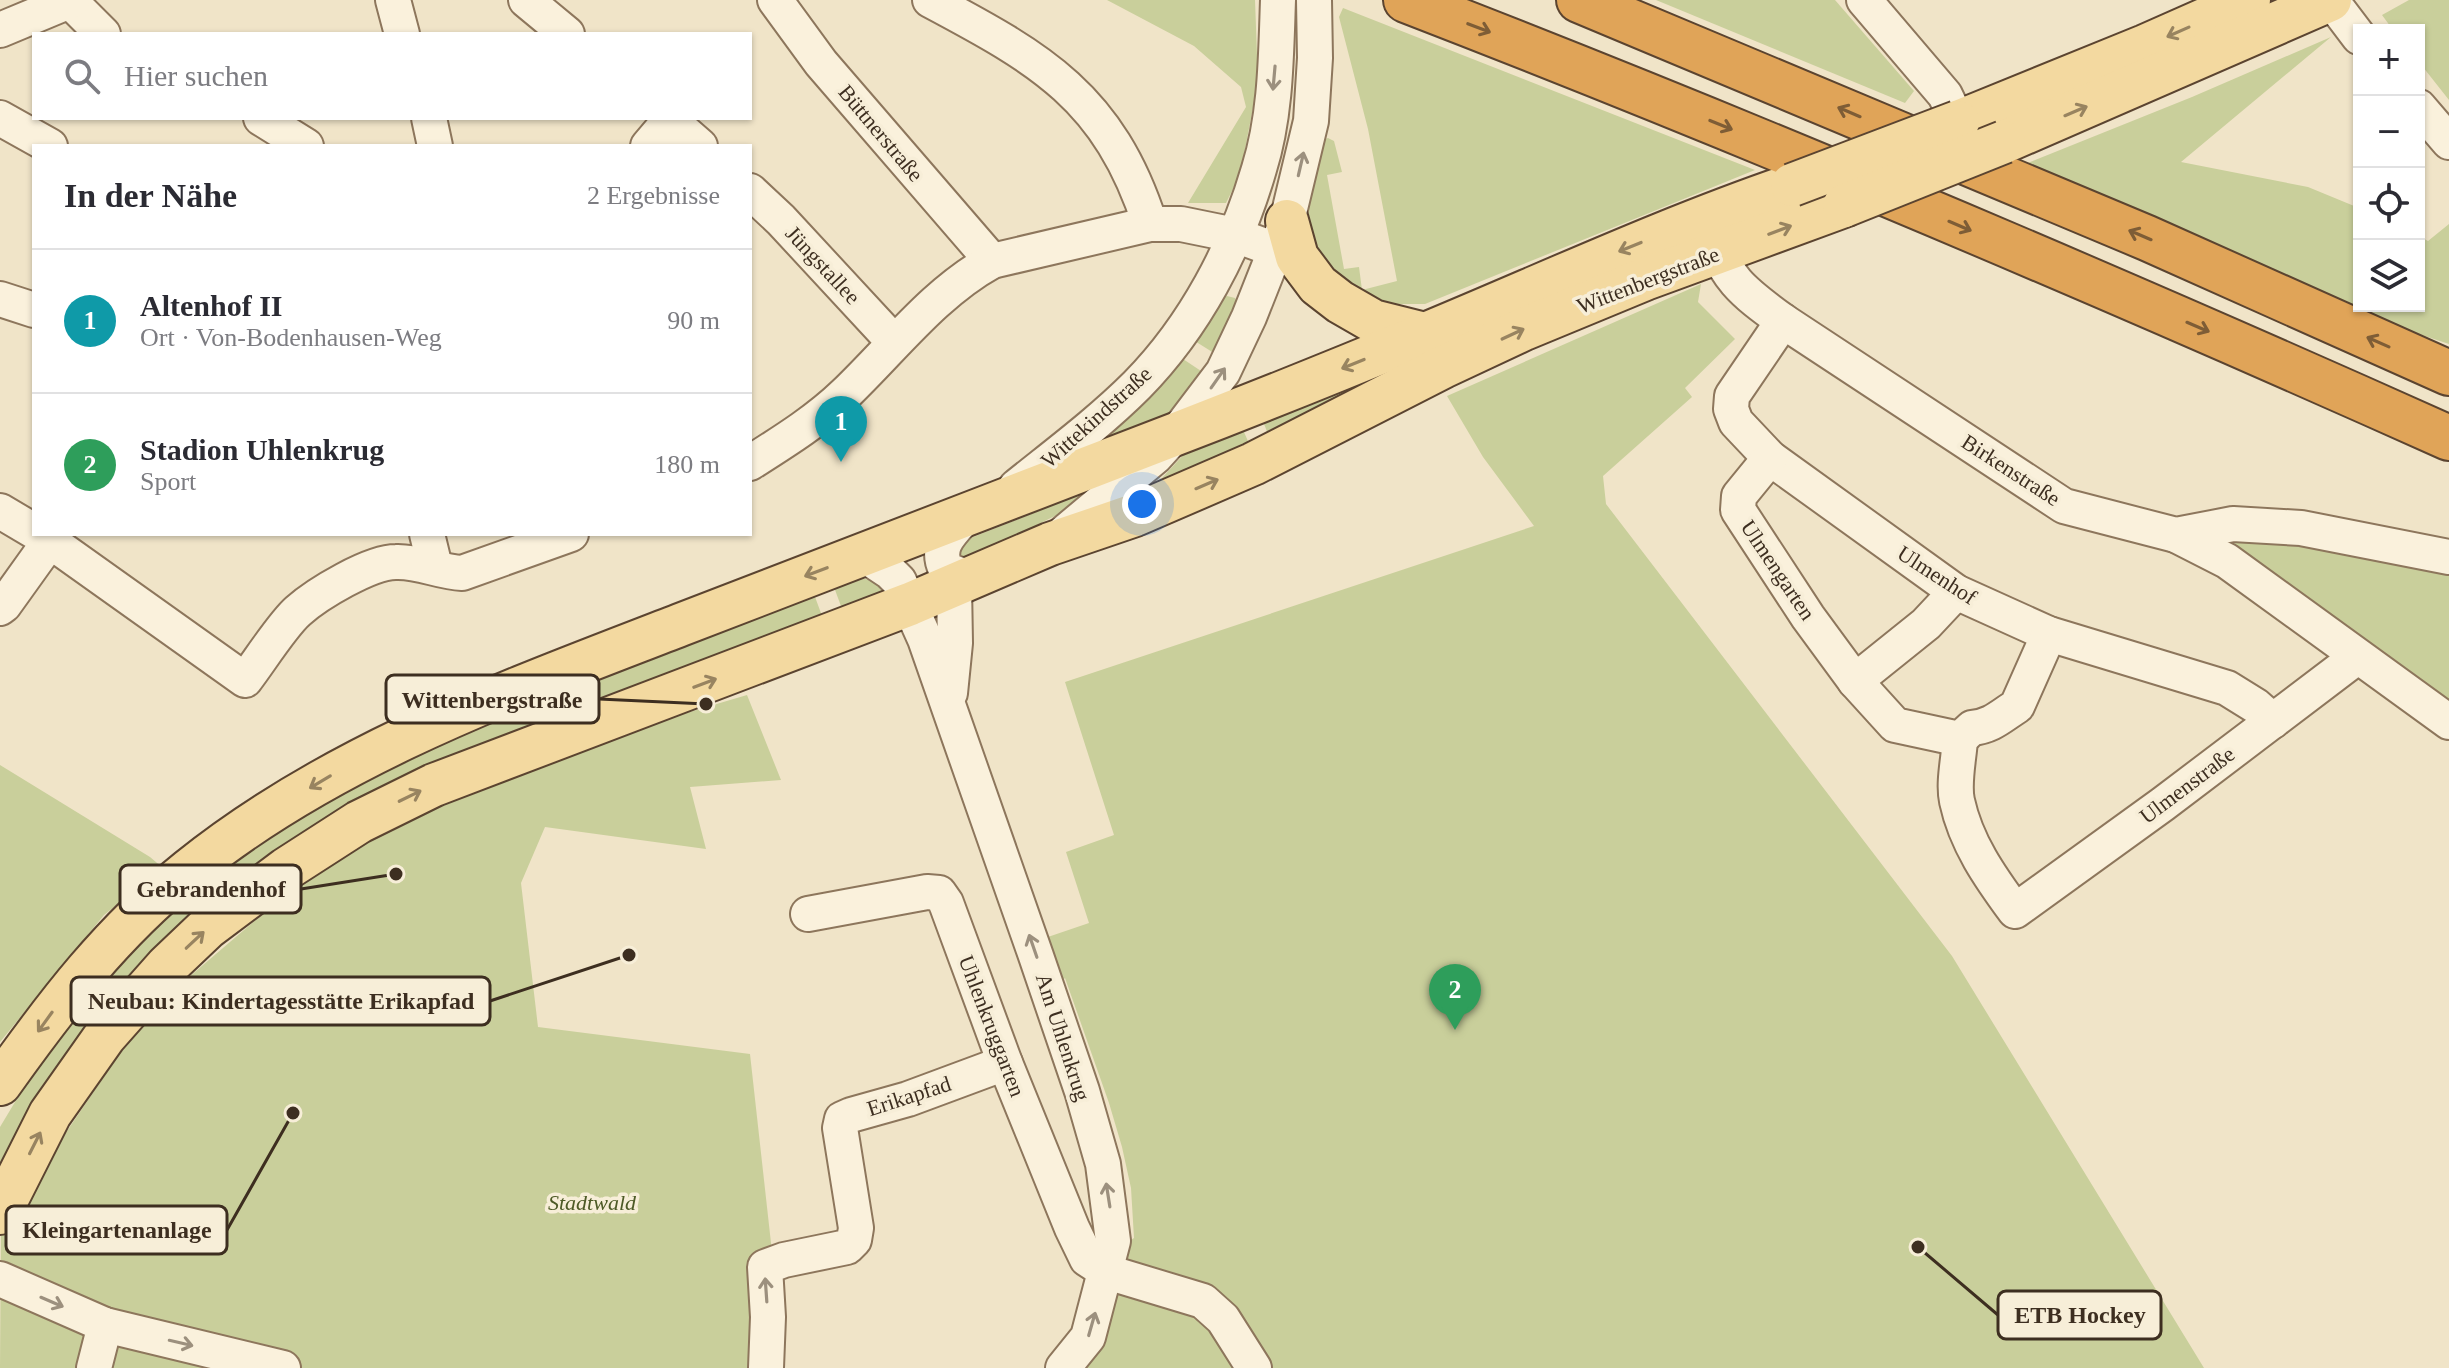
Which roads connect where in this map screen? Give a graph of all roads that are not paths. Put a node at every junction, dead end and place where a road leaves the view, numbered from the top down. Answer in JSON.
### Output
{"nodes":[{"id":1,"x":71,"y":0,"type":"edge"},
{"id":2,"x":393,"y":0,"type":"edge"},
{"id":3,"x":526,"y":0,"type":"edge"},
{"id":4,"x":775,"y":0,"type":"edge"},
{"id":5,"x":930,"y":0,"type":"edge"},
{"id":6,"x":1278,"y":0,"type":"edge"},
{"id":7,"x":1314,"y":0,"type":"edge"},
{"id":8,"x":1406,"y":0,"type":"edge"},
{"id":9,"x":1579,"y":0,"type":"edge"},
{"id":10,"x":1864,"y":0,"type":"edge"},
{"id":11,"x":2249,"y":0,"type":"edge"},
{"id":12,"x":2330,"y":0,"type":"edge"},
{"id":13,"x":2353,"y":29,"type":"edge"},
{"id":14,"x":0,"y":30,"type":"edge"},
{"id":15,"x":101,"y":32,"type":"edge"},
{"id":16,"x":401,"y":32,"type":"edge"},
{"id":17,"x":565,"y":32,"type":"edge"},
{"id":18,"x":2425,"y":114,"type":"edge"},
{"id":19,"x":0,"y":118,"type":"edge"},
{"id":20,"x":264,"y":120,"type":"edge"},
{"id":21,"x":429,"y":120,"type":"edge"},
{"id":22,"x":668,"y":120,"type":"edge"},
{"id":23,"x":670,"y":120,"type":"edge"},
{"id":24,"x":1958,"y":122,"type":"junction"},
{"id":25,"x":2449,"y":142,"type":"edge"},
{"id":26,"x":46,"y":144,"type":"edge"},
{"id":27,"x":303,"y":144,"type":"edge"},
{"id":28,"x":435,"y":144,"type":"edge"},
{"id":29,"x":650,"y":144,"type":"edge"},
{"id":30,"x":698,"y":144,"type":"edge"},
{"id":31,"x":752,"y":193,"type":"edge"},
{"id":32,"x":1150,"y":224,"type":"junction"},
{"id":33,"x":1235,"y":235,"type":"junction"},
{"id":34,"x":1282,"y":236,"type":"junction"},
{"id":35,"x":1709,"y":236,"type":"junction"},
{"id":36,"x":992,"y":261,"type":"junction"},
{"id":37,"x":0,"y":299,"type":"edge"},
{"id":38,"x":32,"y":309,"type":"edge"},
{"id":39,"x":1783,"y":321,"type":"junction"},
{"id":40,"x":1425,"y":334,"type":"junction"},
{"id":41,"x":894,"y":342,"type":"junction"},
{"id":42,"x":2449,"y":373,"type":"edge"},
{"id":43,"x":1176,"y":434,"type":"junction"},
{"id":44,"x":2449,"y":438,"type":"edge"},
{"id":45,"x":1770,"y":458,"type":"junction"},
{"id":46,"x":752,"y":462,"type":"edge"},
{"id":47,"x":981,"y":509,"type":"junction"},
{"id":48,"x":0,"y":511,"type":"edge"},
{"id":49,"x":32,"y":529,"type":"edge"},
{"id":50,"x":2176,"y":535,"type":"junction"},
{"id":51,"x":42,"y":536,"type":"edge"},
{"id":52,"x":45,"y":536,"type":"edge"},
{"id":53,"x":427,"y":536,"type":"edge"},
{"id":54,"x":565,"y":536,"type":"edge"},
{"id":55,"x":1050,"y":544,"type":"junction"},
{"id":56,"x":863,"y":554,"type":"junction"},
{"id":57,"x":2449,"y":557,"type":"edge"},
{"id":58,"x":435,"y":567,"type":"junction"},
{"id":59,"x":964,"y":580,"type":"junction"},
{"id":60,"x":1956,"y":592,"type":"junction"},
{"id":61,"x":910,"y":604,"type":"junction"},
{"id":62,"x":0,"y":608,"type":"edge"},
{"id":63,"x":2049,"y":634,"type":"junction"},
{"id":64,"x":2357,"y":657,"type":"junction"},
{"id":65,"x":1855,"y":681,"type":"junction"},
{"id":66,"x":948,"y":706,"type":"junction"},
{"id":67,"x":2273,"y":721,"type":"junction"},
{"id":68,"x":2449,"y":722,"type":"edge"},
{"id":69,"x":1960,"y":739,"type":"junction"},
{"id":70,"x":808,"y":914,"type":"dead end"},
{"id":71,"x":1005,"y":1063,"type":"junction"},
{"id":72,"x":0,"y":1084,"type":"edge"},
{"id":73,"x":0,"y":1213,"type":"edge"},
{"id":74,"x":1107,"y":1272,"type":"junction"},
{"id":75,"x":0,"y":1279,"type":"edge"},
{"id":76,"x":105,"y":1325,"type":"junction"},
{"id":77,"x":94,"y":1368,"type":"edge"},
{"id":78,"x":283,"y":1368,"type":"edge"},
{"id":79,"x":766,"y":1368,"type":"edge"},
{"id":80,"x":1063,"y":1368,"type":"edge"},
{"id":81,"x":1254,"y":1368,"type":"edge"}],
"edges":[{"from":1,"to":14,"type":"street"},
{"from":1,"to":15,"type":"street"},
{"from":2,"to":16,"type":"street"},
{"from":3,"to":17,"type":"street"},
{"from":4,"to":36,"type":"street","name":"Büttnerstraße"},
{"from":5,"to":32,"type":"street"},
{"from":6,"to":33,"type":"street","name":"Wittekindstraße","one_way":true},
{"from":34,"to":7,"type":"street","one_way":true},
{"from":8,"to":44,"type":"highway","one_way":true},
{"from":42,"to":9,"type":"highway","one_way":true},
{"from":10,"to":24,"type":"street"},
{"from":11,"to":24,"type":"main road","name":"Wittenbergstraße","one_way":true},
{"from":12,"to":13,"type":"street"},
{"from":35,"to":12,"type":"main road","name":"Wittenbergstraße","one_way":true,"bridge":true},
{"from":18,"to":25,"type":"street"},
{"from":19,"to":26,"type":"street"},
{"from":20,"to":27,"type":"street"},
{"from":21,"to":28,"type":"street"},
{"from":22,"to":29,"type":"street"},
{"from":23,"to":30,"type":"street"},
{"from":24,"to":35,"type":"main road","name":"Wittenbergstraße","bridge":true},
{"from":31,"to":41,"type":"street","name":"Jüngstallee"},
{"from":32,"to":33,"type":"street"},
{"from":32,"to":36,"type":"street"},
{"from":33,"to":34,"type":"street"},
{"from":33,"to":47,"type":"street","name":"Wittekindstraße"},
{"from":34,"to":40,"type":"main road"},
{"from":43,"to":34,"type":"street","one_way":true},
{"from":35,"to":39,"type":"street","name":"Birkenstraße"},
{"from":35,"to":40,"type":"main road","name":"Wittenbergstraße","one_way":true},
{"from":55,"to":35,"type":"main road","name":"Wittenbergstraße","one_way":true},
{"from":36,"to":41,"type":"street"},
{"from":37,"to":38,"type":"street"},
{"from":39,"to":45,"type":"street","name":"Ulmenhof"},
{"from":39,"to":50,"type":"street","name":"Birkenstraße"},
{"from":40,"to":43,"type":"main road","name":"Wittenbergstraße","one_way":true},
{"from":41,"to":46,"type":"street"},
{"from":43,"to":47,"type":"main road","name":"Wittenbergstraße"},
{"from":43,"to":55,"type":"street"},
{"from":45,"to":60,"type":"street","name":"Ulmenhof"},
{"from":45,"to":65,"type":"street","name":"Ulmengarten"},
{"from":47,"to":56,"type":"main road","name":"Wittenbergstraße"},
{"from":47,"to":59,"type":"street","name":"Wittenbergstraße"},
{"from":48,"to":49,"type":"street"},
{"from":50,"to":57,"type":"street","name":"Birkenstraße"},
{"from":50,"to":64,"type":"street"},
{"from":51,"to":62,"type":"street"},
{"from":52,"to":58,"type":"street"},
{"from":53,"to":58,"type":"street"},
{"from":54,"to":58,"type":"street"},
{"from":55,"to":59,"type":"main road","name":"Wittenbergstraße"},
{"from":56,"to":61,"type":"street","name":"Am Uhlenkrug"},
{"from":56,"to":72,"type":"main road","name":"Wittenbergstraße","one_way":true},
{"from":59,"to":61,"type":"main road","name":"Wittenbergstraße"},
{"from":59,"to":66,"type":"street","name":"Am Uhlenkrug"},
{"from":60,"to":63,"type":"street","name":"Ulmenhof"},
{"from":60,"to":65,"type":"street"},
{"from":61,"to":66,"type":"street","name":"Am Uhlenkrug"},
{"from":73,"to":61,"type":"main road","name":"Wittenbergstraße","one_way":true},
{"from":63,"to":67,"type":"street","name":"Ulmenhof"},
{"from":63,"to":69,"type":"street"},
{"from":64,"to":67,"type":"street","name":"Ulmenstraße"},
{"from":64,"to":68,"type":"street"},
{"from":65,"to":69,"type":"street","name":"Ulmengarten"},
{"from":74,"to":66,"type":"street","name":"Am Uhlenkrug","one_way":true},
{"from":67,"to":69,"type":"street","name":"Ulmenstraße"},
{"from":70,"to":71,"type":"street","name":"Uhlenkruggarten"},
{"from":71,"to":74,"type":"street","name":"Uhlenkruggarten"},
{"from":79,"to":71,"type":"street","name":"Erikapfad","one_way":true},
{"from":80,"to":74,"type":"street","name":"Am Uhlenkrug","one_way":true},
{"from":74,"to":81,"type":"street"},
{"from":75,"to":76,"type":"street","one_way":true},
{"from":76,"to":77,"type":"street"},
{"from":76,"to":78,"type":"street","one_way":true}]}
